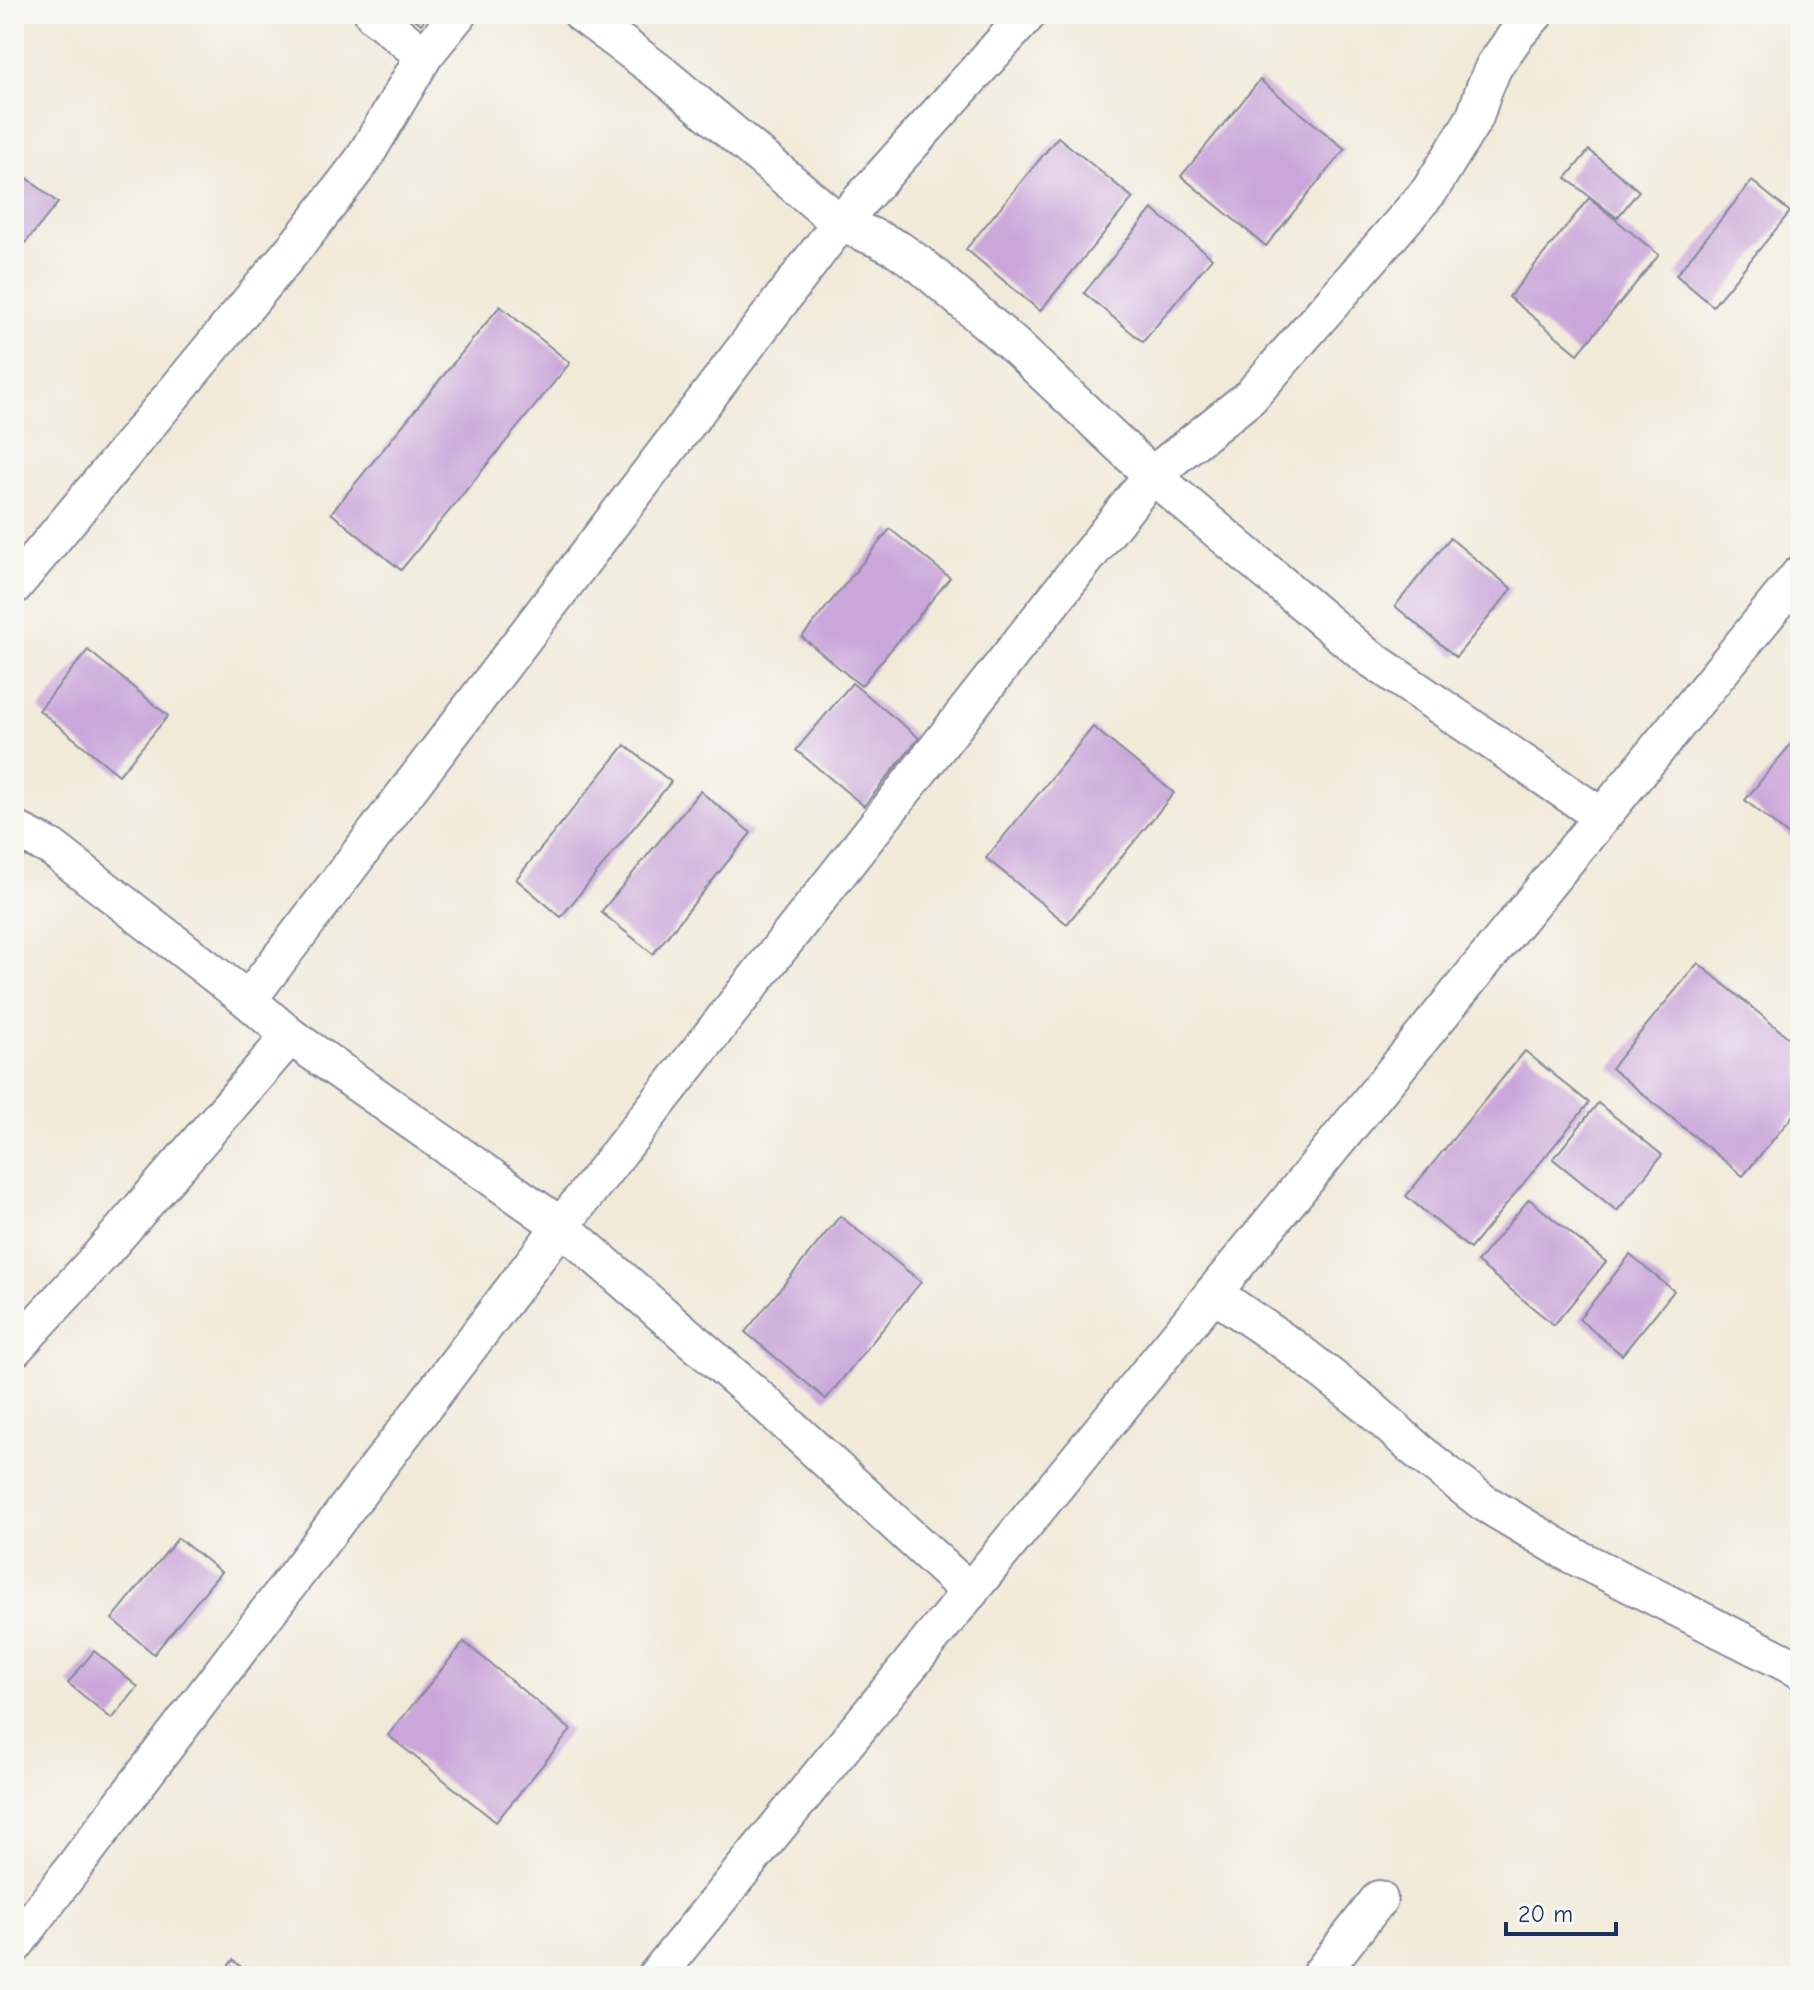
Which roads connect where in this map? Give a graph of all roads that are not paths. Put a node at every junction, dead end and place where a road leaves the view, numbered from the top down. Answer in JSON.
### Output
{"nodes":[{"id":1,"x":373,"y":14,"type":"edge"},
{"id":2,"x":458,"y":14,"type":"edge"},
{"id":3,"x":582,"y":14,"type":"edge"},
{"id":4,"x":1028,"y":14,"type":"edge"},
{"id":5,"x":1535,"y":14,"type":"edge"},
{"id":6,"x":424,"y":56,"type":"junction"},
{"id":7,"x":840,"y":223,"type":"junction"},
{"id":8,"x":1152,"y":475,"type":"junction"},
{"id":9,"x":1800,"y":574,"type":"edge"},
{"id":10,"x":14,"y":586,"type":"edge"},
{"id":11,"x":1601,"y":816,"type":"junction"},
{"id":12,"x":14,"y":829,"type":"edge"},
{"id":13,"x":248,"y":1000,"type":"junction"},
{"id":14,"x":290,"y":1036,"type":"junction"},
{"id":15,"x":561,"y":1226,"type":"junction"},
{"id":16,"x":1213,"y":1293,"type":"junction"},
{"id":17,"x":14,"y":1349,"type":"edge"},
{"id":18,"x":970,"y":1592,"type":"junction"},
{"id":19,"x":1800,"y":1670,"type":"edge"},
{"id":20,"x":1379,"y":1899,"type":"dead end"},
{"id":21,"x":14,"y":1946,"type":"edge"},
{"id":22,"x":656,"y":1976,"type":"edge"},
{"id":23,"x":1319,"y":1976,"type":"edge"}],
"edges":[{"from":1,"to":6,"type":"street"},
{"from":2,"to":6,"type":"street"},
{"from":3,"to":7,"type":"street"},
{"from":4,"to":7,"type":"street"},
{"from":5,"to":8,"type":"street"},
{"from":6,"to":10,"type":"street"},
{"from":7,"to":8,"type":"street"},
{"from":7,"to":13,"type":"street"},
{"from":8,"to":11,"type":"street"},
{"from":8,"to":15,"type":"street"},
{"from":9,"to":11,"type":"street"},
{"from":11,"to":16,"type":"street"},
{"from":12,"to":13,"type":"street"},
{"from":13,"to":14,"type":"street"},
{"from":14,"to":15,"type":"street"},
{"from":14,"to":17,"type":"street"},
{"from":15,"to":18,"type":"street"},
{"from":15,"to":21,"type":"street"},
{"from":16,"to":18,"type":"street"},
{"from":16,"to":19,"type":"street"},
{"from":18,"to":22,"type":"street"},
{"from":20,"to":23,"type":"street"}]}
